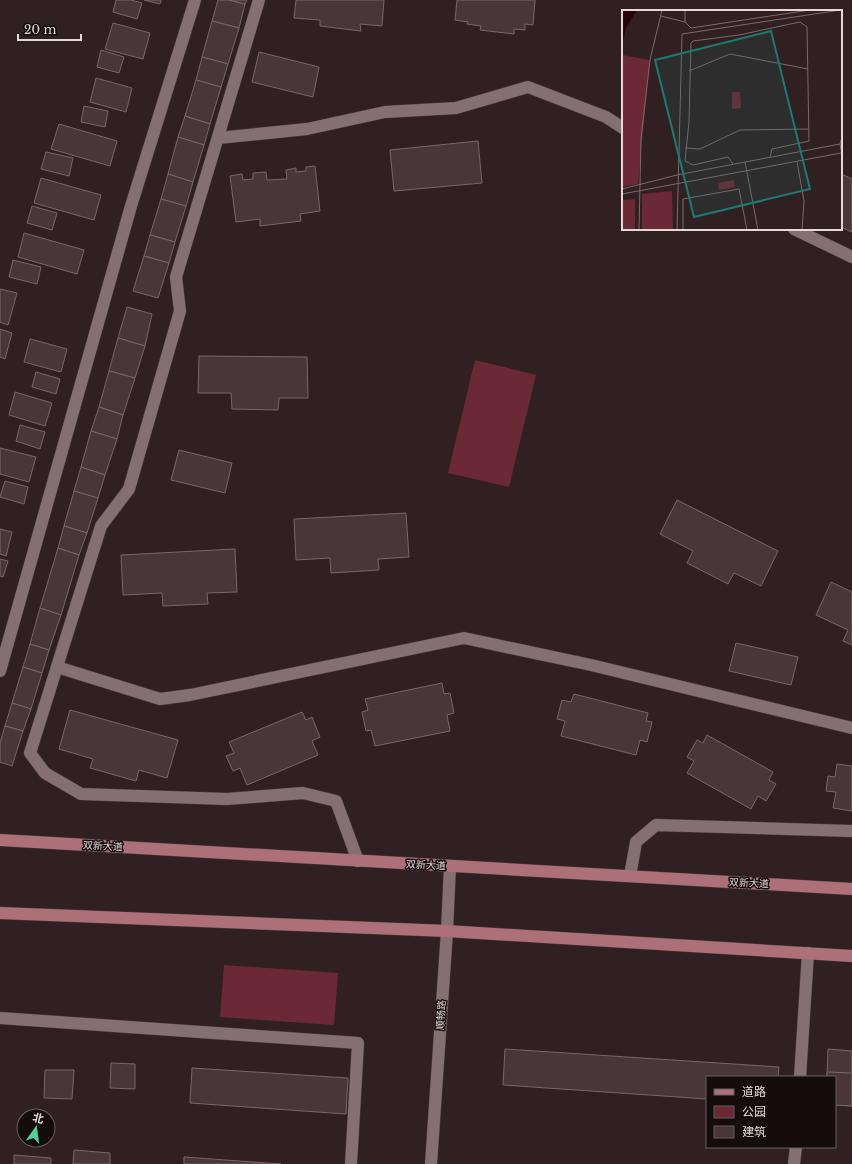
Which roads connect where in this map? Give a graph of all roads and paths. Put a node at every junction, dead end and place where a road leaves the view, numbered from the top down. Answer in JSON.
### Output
{"nodes":[{"id":1,"x":194,"y":0,"type":"edge"},
{"id":2,"x":259,"y":0,"type":"edge"},
{"id":3,"x":622,"y":127,"type":"edge"},
{"id":4,"x":218,"y":138,"type":"junction"},
{"id":5,"x":796,"y":230,"type":"edge"},
{"id":6,"x":852,"y":257,"type":"edge"},
{"id":7,"x":57,"y":667,"type":"junction"},
{"id":8,"x":0,"y":671,"type":"edge"},
{"id":9,"x":852,"y":728,"type":"edge"},
{"id":10,"x":852,"y":831,"type":"edge"},
{"id":11,"x":0,"y":840,"type":"edge"},
{"id":12,"x":358,"y":861,"type":"junction"},
{"id":13,"x":450,"y":866,"type":"junction"},
{"id":14,"x":630,"y":876,"type":"junction"},
{"id":15,"x":852,"y":889,"type":"edge"},
{"id":16,"x":0,"y":913,"type":"edge"},
{"id":17,"x":447,"y":931,"type":"junction"},
{"id":18,"x":808,"y":953,"type":"junction"},
{"id":19,"x":852,"y":956,"type":"edge"},
{"id":20,"x":0,"y":1018,"type":"edge"},
{"id":21,"x":800,"y":1076,"type":"edge"},
{"id":22,"x":796,"y":1148,"type":"edge"},
{"id":23,"x":352,"y":1164,"type":"edge"},
{"id":24,"x":431,"y":1164,"type":"edge"},
{"id":25,"x":794,"y":1164,"type":"edge"}],
"edges":[{"from":1,"to":8,"type":"street"},
{"from":2,"to":4,"type":"street"},
{"from":3,"to":4,"type":"street"},
{"from":4,"to":7,"type":"street"},
{"from":5,"to":6,"type":"street"},
{"from":7,"to":9,"type":"street"},
{"from":7,"to":12,"type":"street"},
{"from":10,"to":14,"type":"street"},
{"from":11,"to":12,"type":"main road","name":"双新大道"},
{"from":12,"to":13,"type":"main road","name":"双新大道"},
{"from":13,"to":14,"type":"main road","name":"双新大道"},
{"from":13,"to":17,"type":"street","name":"顺畅路"},
{"from":14,"to":15,"type":"main road","name":"双新大道"},
{"from":16,"to":17,"type":"main road"},
{"from":17,"to":18,"type":"main road"},
{"from":17,"to":24,"type":"street","name":"顺畅路"},
{"from":18,"to":19,"type":"main road"},
{"from":18,"to":21,"type":"street"},
{"from":20,"to":23,"type":"street"},
{"from":22,"to":25,"type":"street"}]}
